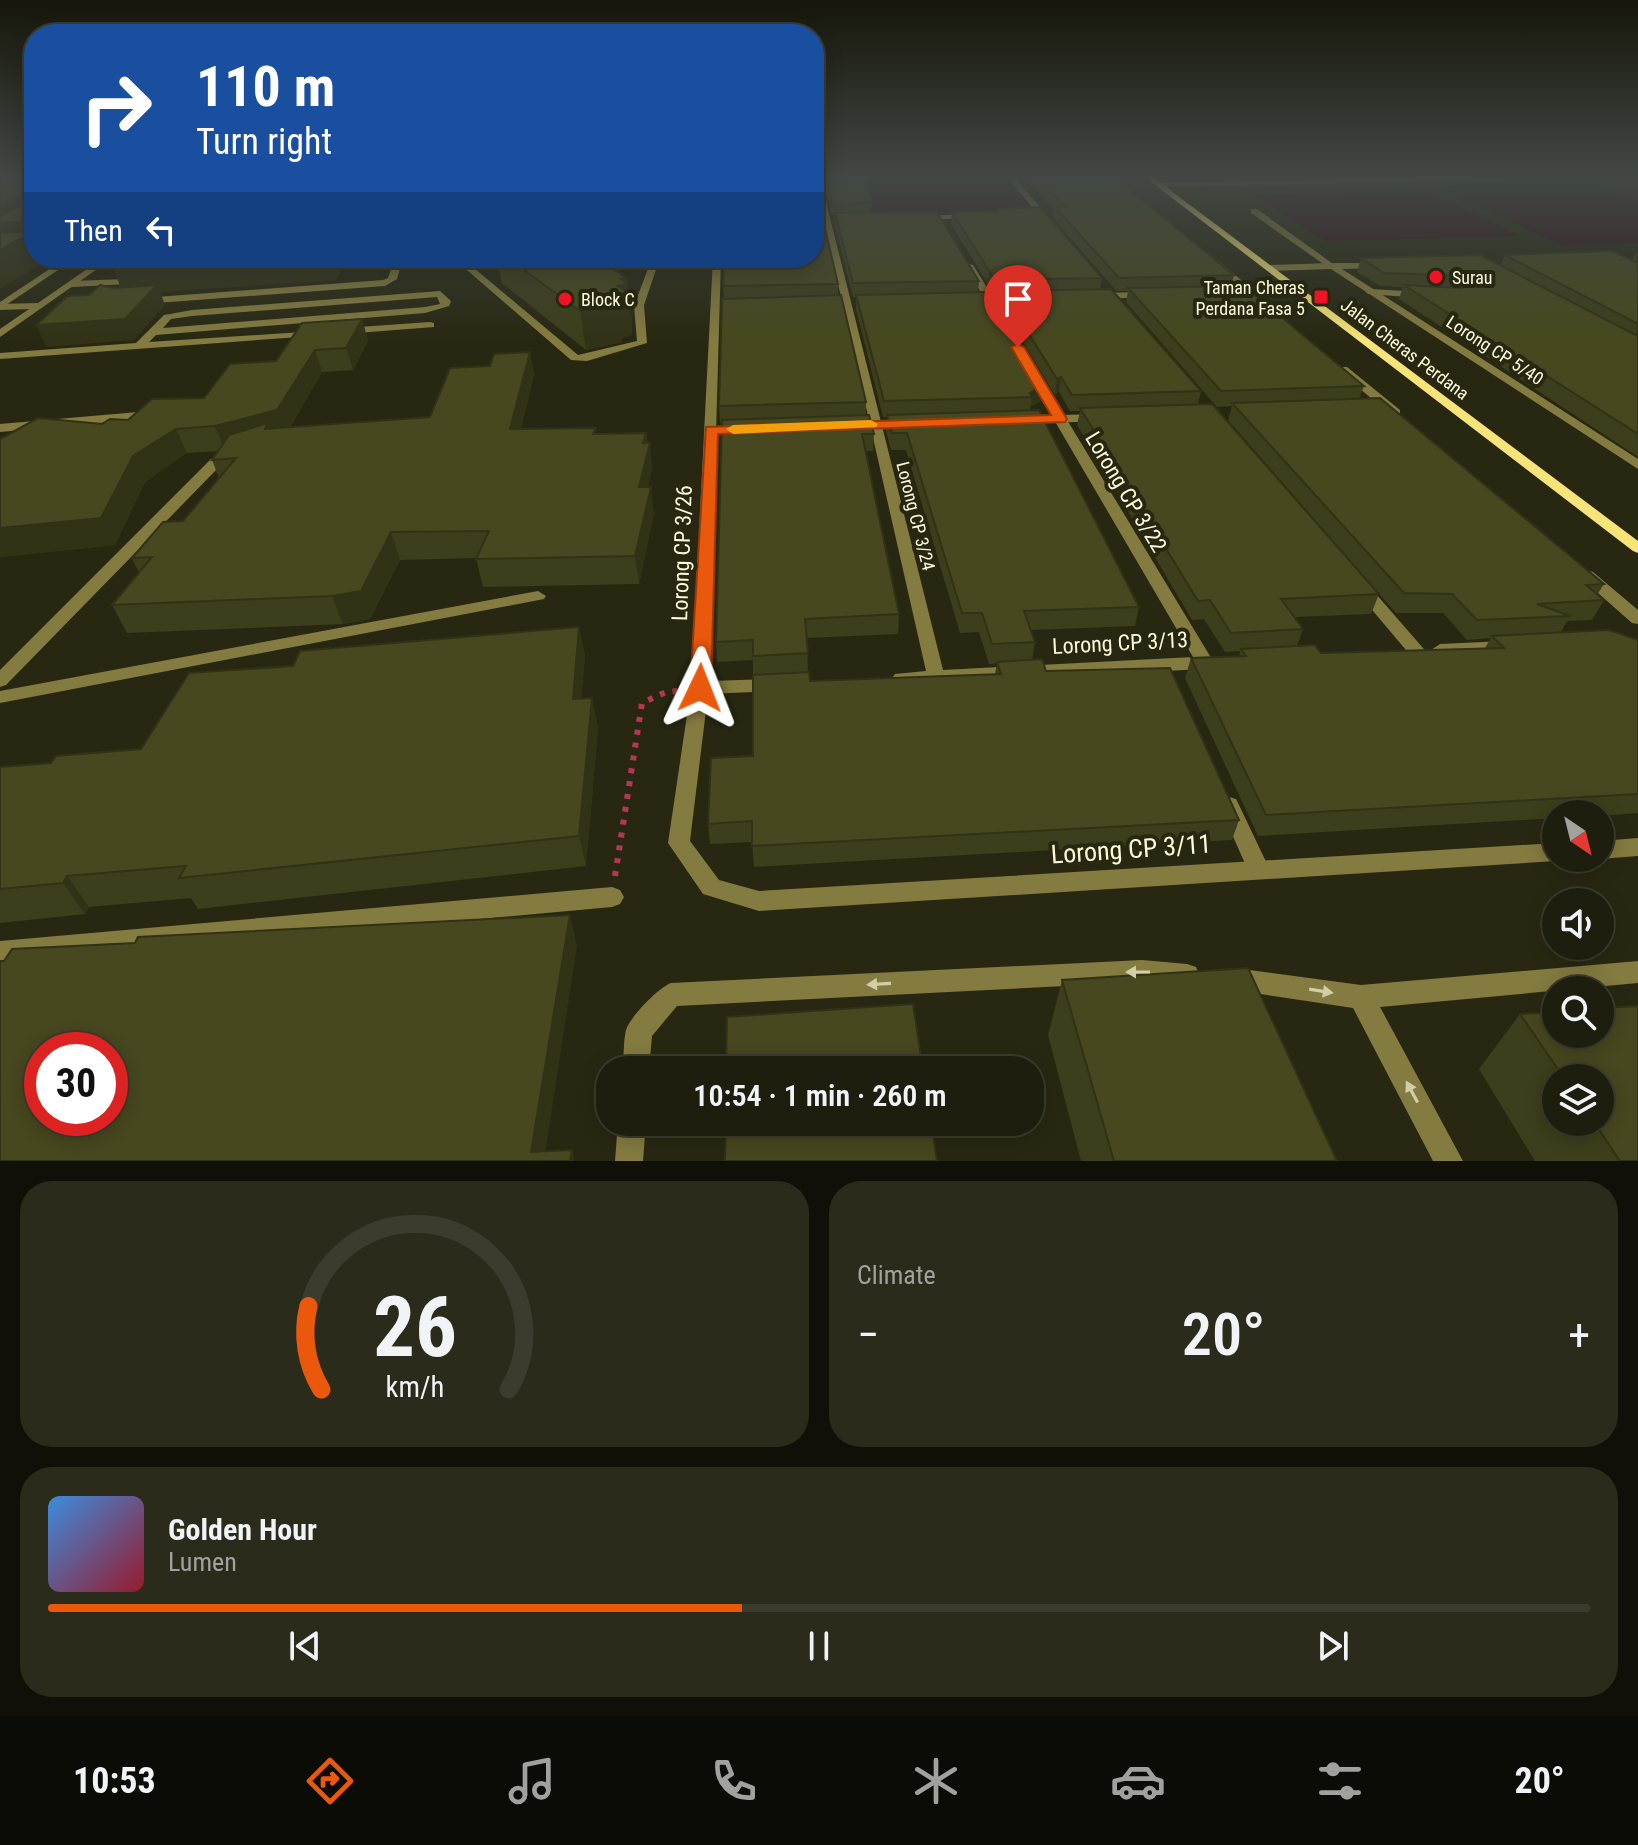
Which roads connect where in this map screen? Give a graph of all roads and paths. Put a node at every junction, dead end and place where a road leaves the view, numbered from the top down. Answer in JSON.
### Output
{"nodes":[{"id":1,"x":835,"y":232,"type":"edge"},
{"id":2,"x":1222,"y":232,"type":"edge"},
{"id":3,"x":1284,"y":232,"type":"edge"},
{"id":4,"x":1207,"y":255,"type":"edge"},
{"id":5,"x":965,"y":258,"type":"edge"},
{"id":6,"x":1390,"y":265,"type":"edge"},
{"id":7,"x":1332,"y":266,"type":"junction"},
{"id":8,"x":57,"y":268,"type":"edge"},
{"id":9,"x":95,"y":268,"type":"edge"},
{"id":10,"x":396,"y":268,"type":"edge"},
{"id":11,"x":469,"y":268,"type":"edge"},
{"id":12,"x":652,"y":268,"type":"edge"},
{"id":13,"x":718,"y":268,"type":"edge"},
{"id":14,"x":1269,"y":268,"type":"junction"},
{"id":15,"x":137,"y":273,"type":"edge"},
{"id":16,"x":496,"y":277,"type":"dead end"},
{"id":17,"x":483,"y":280,"type":"junction"},
{"id":18,"x":125,"y":282,"type":"junction"},
{"id":19,"x":72,"y":284,"type":"junction"},
{"id":20,"x":1103,"y":285,"type":"edge"},
{"id":21,"x":618,"y":290,"type":"edge"},
{"id":22,"x":1371,"y":292,"type":"junction"},
{"id":23,"x":1236,"y":293,"type":"edge"},
{"id":24,"x":1251,"y":293,"type":"junction"},
{"id":25,"x":1158,"y":295,"type":"edge"},
{"id":26,"x":1427,"y":295,"type":"edge"},
{"id":27,"x":1112,"y":296,"type":"junction"},
{"id":28,"x":1081,"y":297,"type":"edge"},
{"id":29,"x":112,"y":298,"type":"edge"},
{"id":30,"x":973,"y":299,"type":"edge"},
{"id":31,"x":989,"y":299,"type":"junction"},
{"id":32,"x":1004,"y":299,"type":"edge"},
{"id":33,"x":139,"y":301,"type":"edge"},
{"id":34,"x":862,"y":301,"type":"edge"},
{"id":35,"x":831,"y":302,"type":"edge"},
{"id":36,"x":846,"y":302,"type":"junction"},
{"id":37,"x":1263,"y":303,"type":"edge"},
{"id":38,"x":639,"y":305,"type":"junction"},
{"id":39,"x":0,"y":306,"type":"edge"},
{"id":40,"x":40,"y":306,"type":"junction"},
{"id":41,"x":1122,"y":308,"type":"edge"},
{"id":42,"x":430,"y":325,"type":"dead end"},
{"id":43,"x":1005,"y":326,"type":"edge"},
{"id":44,"x":154,"y":332,"type":"junction"},
{"id":45,"x":337,"y":332,"type":"edge"},
{"id":46,"x":322,"y":333,"type":"edge"},
{"id":47,"x":0,"y":334,"type":"edge"},
{"id":48,"x":139,"y":346,"type":"junction"},
{"id":49,"x":0,"y":356,"type":"edge"},
{"id":50,"x":1332,"y":360,"type":"edge"},
{"id":51,"x":1029,"y":366,"type":"edge"},
{"id":52,"x":1390,"y":408,"type":"junction"},
{"id":53,"x":1367,"y":409,"type":"edge"},
{"id":54,"x":138,"y":416,"type":"edge"},
{"id":55,"x":1106,"y":418,"type":"edge"},
{"id":56,"x":1402,"y":418,"type":"edge"},
{"id":57,"x":1060,"y":419,"type":"junction"},
{"id":58,"x":1014,"y":421,"type":"edge"},
{"id":59,"x":875,"y":424,"type":"junction"},
{"id":60,"x":890,"y":424,"type":"edge"},
{"id":61,"x":860,"y":425,"type":"edge"},
{"id":62,"x":0,"y":428,"type":"edge"},
{"id":63,"x":250,"y":446,"type":"edge"},
{"id":64,"x":1638,"y":465,"type":"edge"},
{"id":65,"x":1638,"y":548,"type":"edge"},
{"id":66,"x":1579,"y":569,"type":"edge"},
{"id":67,"x":1356,"y":581,"type":"edge"},
{"id":68,"x":538,"y":596,"type":"dead end"},
{"id":69,"x":1638,"y":619,"type":"edge"},
{"id":70,"x":1528,"y":645,"type":"edge"},
{"id":71,"x":1417,"y":652,"type":"junction"},
{"id":72,"x":1387,"y":653,"type":"edge"},
{"id":73,"x":1235,"y":661,"type":"edge"},
{"id":74,"x":1205,"y":663,"type":"junction"},
{"id":75,"x":1167,"y":665,"type":"junction"},
{"id":76,"x":936,"y":676,"type":"junction"},
{"id":77,"x":889,"y":679,"type":"edge"},
{"id":78,"x":0,"y":681,"type":"edge"},
{"id":79,"x":795,"y":684,"type":"edge"},
{"id":80,"x":700,"y":688,"type":"junction"},
{"id":81,"x":1179,"y":690,"type":"edge"},
{"id":82,"x":0,"y":697,"type":"edge"},
{"id":83,"x":1222,"y":788,"type":"edge"},
{"id":84,"x":1638,"y":847,"type":"edge"},
{"id":85,"x":1614,"y":849,"type":"edge"},
{"id":86,"x":1542,"y":853,"type":"edge"},
{"id":87,"x":1258,"y":868,"type":"junction"},
{"id":88,"x":711,"y":887,"type":"joint"},
{"id":89,"x":612,"y":897,"type":"joint"},
{"id":90,"x":0,"y":952,"type":"edge"},
{"id":91,"x":1638,"y":972,"type":"edge"},
{"id":92,"x":1244,"y":979,"type":"junction"},
{"id":93,"x":1361,"y":997,"type":"junction"},
{"id":94,"x":1256,"y":1007,"type":"edge"},
{"id":95,"x":637,"y":1056,"type":"edge"},
{"id":96,"x":631,"y":1136,"type":"edge"},
{"id":97,"x":629,"y":1161,"type":"edge"},
{"id":98,"x":1449,"y":1161,"type":"edge"}],
"edges":[{"from":1,"to":36,"type":"street","name":"Lorong CP 3/24"},
{"from":2,"to":14,"type":"street","name":"Jalan Cheras Perdana"},
{"from":3,"to":7,"type":"street","name":"Lorong CP 5/40"},
{"from":4,"to":24,"type":"street"},
{"from":5,"to":31,"type":"street"},
{"from":6,"to":7,"type":"street"},
{"from":7,"to":14,"type":"street"},
{"from":7,"to":22,"type":"street","name":"Lorong CP 5/40"},
{"from":8,"to":39,"type":"street"},
{"from":9,"to":19,"type":"street"},
{"from":10,"to":33,"type":"street"},
{"from":11,"to":17,"type":"street"},
{"from":12,"to":38,"type":"street"},
{"from":13,"to":80,"type":"street","name":"Lorong CP 3/26"},
{"from":14,"to":65,"type":"street","name":"Jalan Cheras Perdana"},
{"from":15,"to":18,"type":"street"},
{"from":16,"to":17,"type":"street"},
{"from":17,"to":38,"type":"street"},
{"from":18,"to":19,"type":"street"},
{"from":18,"to":29,"type":"street"},
{"from":19,"to":40,"type":"street"},
{"from":20,"to":27,"type":"street"},
{"from":21,"to":38,"type":"street"},
{"from":22,"to":26,"type":"street"},
{"from":22,"to":64,"type":"street","name":"Lorong CP 5/40"},
{"from":23,"to":24,"type":"street"},
{"from":24,"to":37,"type":"street"},
{"from":25,"to":27,"type":"street"},
{"from":27,"to":28,"type":"street"},
{"from":27,"to":41,"type":"street"},
{"from":30,"to":31,"type":"street"},
{"from":31,"to":32,"type":"street"},
{"from":31,"to":43,"type":"street"},
{"from":34,"to":36,"type":"street"},
{"from":35,"to":36,"type":"street"},
{"from":36,"to":59,"type":"street","name":"Lorong CP 3/24"},
{"from":39,"to":40,"type":"street"},
{"from":40,"to":47,"type":"street"},
{"from":42,"to":45,"type":"street"},
{"from":44,"to":44,"type":"street"},
{"from":44,"to":48,"type":"street"},
{"from":46,"to":48,"type":"street"},
{"from":48,"to":49,"type":"street"},
{"from":50,"to":52,"type":"street"},
{"from":51,"to":57,"type":"street","name":"Lorong CP 3/22"},
{"from":52,"to":53,"type":"street"},
{"from":52,"to":56,"type":"street"},
{"from":54,"to":62,"type":"street"},
{"from":55,"to":57,"type":"street"},
{"from":57,"to":58,"type":"street"},
{"from":57,"to":74,"type":"street","name":"Lorong CP 3/22"},
{"from":59,"to":60,"type":"street"},
{"from":59,"to":61,"type":"street"},
{"from":59,"to":76,"type":"street","name":"Lorong CP 3/24"},
{"from":63,"to":78,"type":"street"},
{"from":66,"to":69,"type":"street"},
{"from":67,"to":71,"type":"street"},
{"from":68,"to":82,"type":"street"},
{"from":70,"to":71,"type":"street"},
{"from":71,"to":72,"type":"street"},
{"from":73,"to":74,"type":"street","name":"Lorong CP 3/13"},
{"from":74,"to":75,"type":"street","name":"Lorong CP 3/13"},
{"from":75,"to":76,"type":"street","name":"Lorong CP 3/13"},
{"from":75,"to":81,"type":"street"},
{"from":76,"to":77,"type":"street","name":"Lorong CP 3/13"},
{"from":79,"to":80,"type":"street"},
{"from":80,"to":88,"type":"street","name":"Lorong CP 3/26"},
{"from":80,"to":89,"type":"path"},
{"from":83,"to":87,"type":"street"},
{"from":84,"to":85,"type":"street"},
{"from":86,"to":87,"type":"street","name":"Lorong CP 3/11"},
{"from":87,"to":88,"type":"street","name":"Lorong CP 3/11"},
{"from":89,"to":90,"type":"street"},
{"from":91,"to":93,"type":"street"},
{"from":92,"to":93,"type":"street","one_way":true},
{"from":92,"to":94,"type":"street"},
{"from":92,"to":95,"type":"street","one_way":true},
{"from":98,"to":93,"type":"street","one_way":true},
{"from":96,"to":97,"type":"street"}]}
